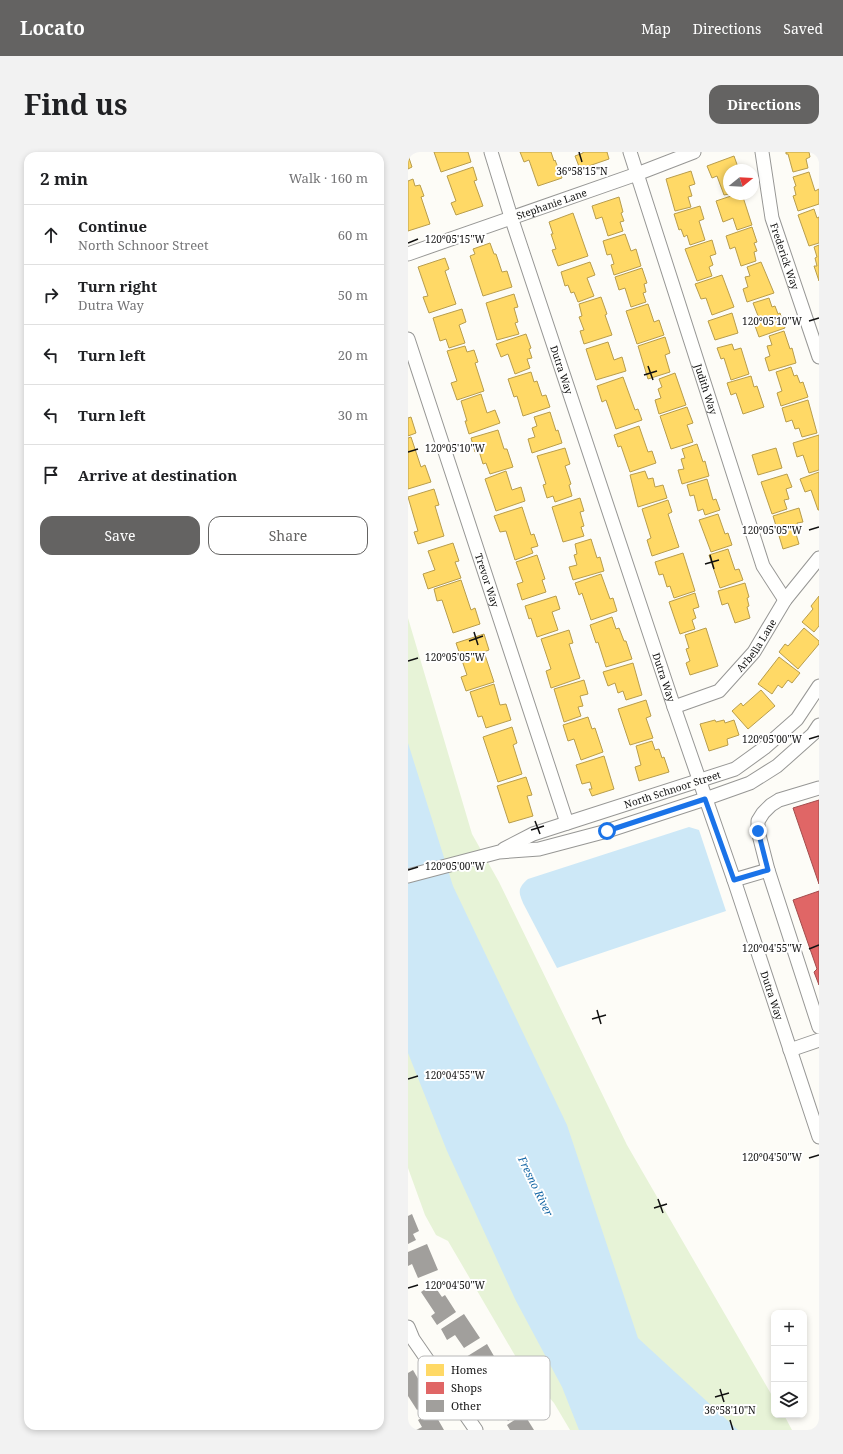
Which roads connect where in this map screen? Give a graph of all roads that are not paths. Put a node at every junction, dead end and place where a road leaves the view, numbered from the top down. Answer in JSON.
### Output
{"nodes":[{"id":1,"x":491,"y":152,"type":"edge"},
{"id":2,"x":630,"y":152,"type":"edge"},
{"id":3,"x":694,"y":152,"type":"edge"},
{"id":4,"x":762,"y":152,"type":"edge"},
{"id":5,"x":637,"y":174,"type":"junction"},
{"id":6,"x":511,"y":217,"type":"junction"},
{"id":7,"x":408,"y":254,"type":"edge"},
{"id":8,"x":408,"y":339,"type":"edge"},
{"id":9,"x":819,"y":357,"type":"edge"},
{"id":10,"x":819,"y":558,"type":"edge"},
{"id":11,"x":785,"y":600,"type":"junction"},
{"id":12,"x":819,"y":686,"type":"edge"},
{"id":13,"x":674,"y":707,"type":"junction"},
{"id":14,"x":819,"y":725,"type":"edge"},
{"id":15,"x":699,"y":780,"type":"junction"},
{"id":16,"x":819,"y":788,"type":"edge"},
{"id":17,"x":705,"y":799,"type":"junction"},
{"id":18,"x":567,"y":823,"type":"junction"},
{"id":19,"x":499,"y":852,"type":"junction"},
{"id":20,"x":768,"y":870,"type":"junction"},
{"id":21,"x":408,"y":876,"type":"edge"},
{"id":22,"x":734,"y":880,"type":"junction"},
{"id":23,"x":819,"y":1027,"type":"edge"},
{"id":24,"x":819,"y":1040,"type":"edge"},
{"id":25,"x":790,"y":1050,"type":"junction"},
{"id":26,"x":819,"y":1137,"type":"edge"},
{"id":27,"x":410,"y":1336,"type":"edge"},
{"id":28,"x":424,"y":1356,"type":"edge"},
{"id":29,"x":469,"y":1420,"type":"edge"},
{"id":30,"x":476,"y":1430,"type":"edge"}],
"edges":[{"from":1,"to":6,"type":"street","name":"Dutra Way"},
{"from":2,"to":5,"type":"street","name":"Judith Way"},
{"from":3,"to":5,"type":"street","name":"Stephanie Lane"},
{"from":4,"to":9,"type":"street","name":"Frederick Way"},
{"from":5,"to":6,"type":"street","name":"Stephanie Lane"},
{"from":5,"to":11,"type":"street","name":"Judith Way"},
{"from":6,"to":7,"type":"street","name":"Stephanie Lane"},
{"from":6,"to":13,"type":"street","name":"Dutra Way"},
{"from":8,"to":18,"type":"street","name":"Trevor Way"},
{"from":10,"to":11,"type":"street","name":"Arbella Lane"},
{"from":11,"to":13,"type":"street","name":"Arbella Lane"},
{"from":12,"to":15,"type":"street","name":"North Schnoor Street"},
{"from":13,"to":15,"type":"street","name":"Dutra Way"},
{"from":14,"to":17,"type":"street","name":"North Schnoor Street"},
{"from":15,"to":17,"type":"street","name":"Dutra Way"},
{"from":15,"to":18,"type":"street","name":"North Schnoor Street"},
{"from":16,"to":20,"type":"street"},
{"from":17,"to":19,"type":"street","name":"North Schnoor Street"},
{"from":17,"to":22,"type":"street","name":"Dutra Way"},
{"from":18,"to":19,"type":"street","name":"North Schnoor Street"},
{"from":19,"to":21,"type":"street","name":"North Schnoor Street"},
{"from":20,"to":22,"type":"street"},
{"from":20,"to":23,"type":"street"},
{"from":22,"to":25,"type":"street","name":"Dutra Way"},
{"from":24,"to":25,"type":"street"},
{"from":25,"to":26,"type":"street","name":"Dutra Way"},
{"from":27,"to":28,"type":"street"},
{"from":29,"to":30,"type":"street"}]}
